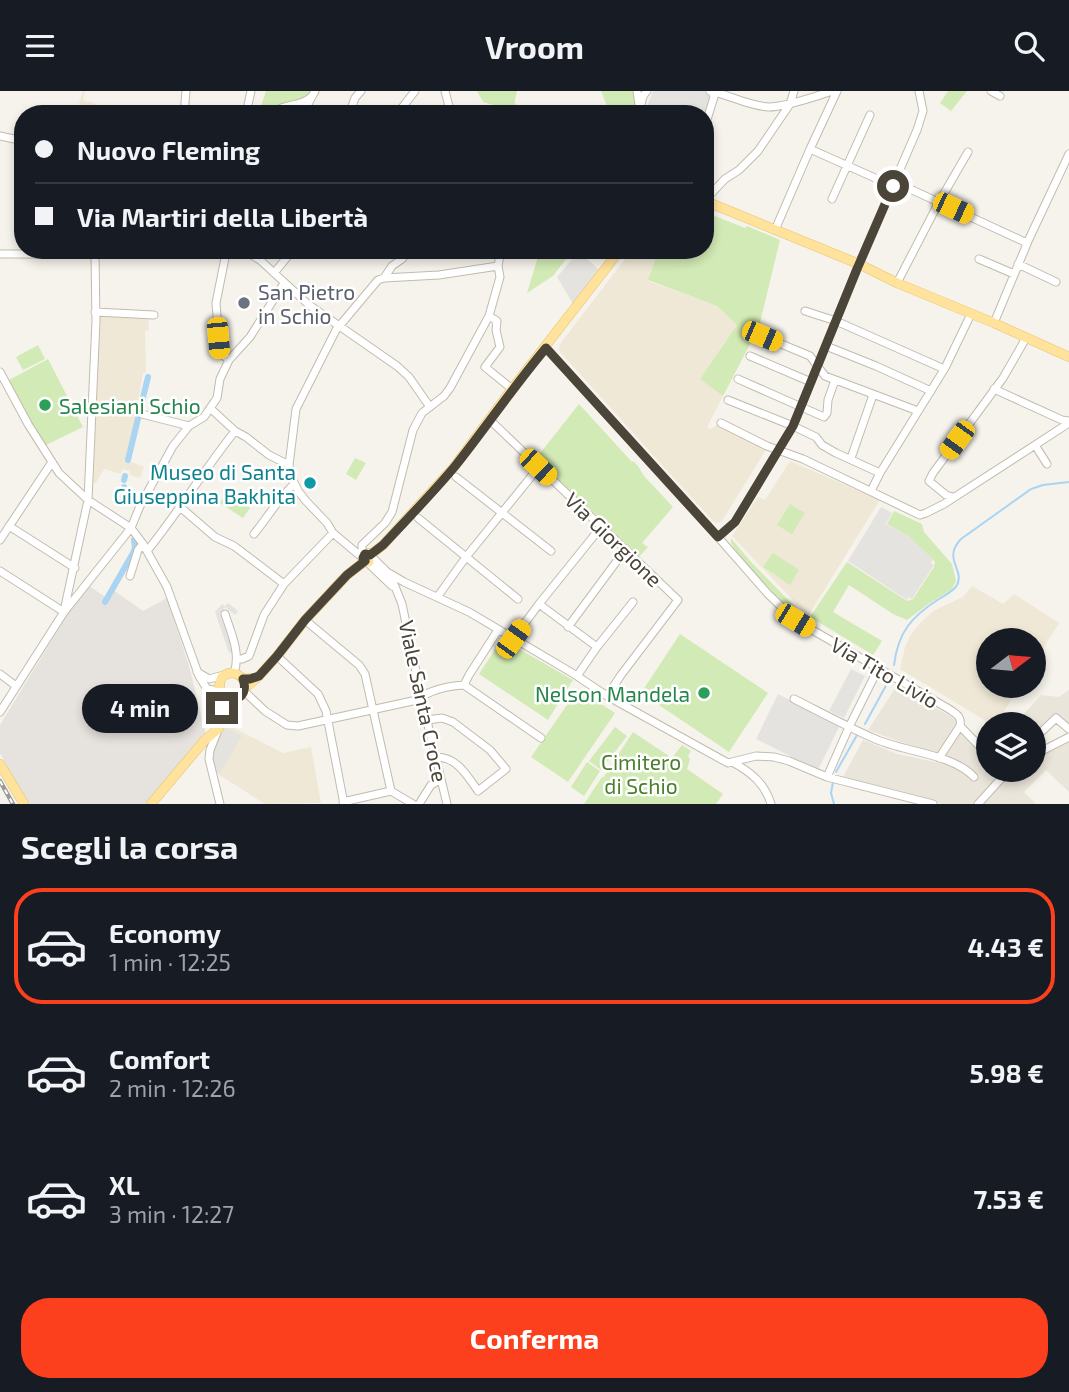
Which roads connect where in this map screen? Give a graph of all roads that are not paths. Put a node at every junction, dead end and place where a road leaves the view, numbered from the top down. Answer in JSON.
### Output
{"nodes":[{"id":1,"x":415,"y":91,"type":"edge"},
{"id":2,"x":711,"y":91,"type":"edge"},
{"id":3,"x":794,"y":91,"type":"edge"},
{"id":4,"x":835,"y":91,"type":"edge"},
{"id":5,"x":919,"y":91,"type":"edge"},
{"id":6,"x":991,"y":91,"type":"edge"},
{"id":7,"x":819,"y":93,"type":"edge"},
{"id":8,"x":313,"y":94,"type":"edge"},
{"id":9,"x":737,"y":95,"type":"edge"},
{"id":10,"x":1000,"y":96,"type":"dead end"},
{"id":11,"x":790,"y":104,"type":"junction"},
{"id":12,"x":286,"y":105,"type":"edge"},
{"id":13,"x":404,"y":105,"type":"edge"},
{"id":14,"x":870,"y":115,"type":"dead end"},
{"id":15,"x":810,"y":149,"type":"junction"},
{"id":16,"x":968,"y":152,"type":"dead end"},
{"id":17,"x":1069,"y":154,"type":"edge"},
{"id":18,"x":847,"y":166,"type":"junction"},
{"id":19,"x":1058,"y":175,"type":"junction"},
{"id":20,"x":1069,"y":180,"type":"edge"},
{"id":21,"x":894,"y":184,"type":"junction"},
{"id":22,"x":714,"y":191,"type":"edge"},
{"id":23,"x":832,"y":199,"type":"dead end"},
{"id":24,"x":939,"y":202,"type":"junction"},
{"id":25,"x":714,"y":204,"type":"edge"},
{"id":26,"x":775,"y":230,"type":"junction"},
{"id":27,"x":1027,"y":243,"type":"junction"},
{"id":28,"x":95,"y":259,"type":"edge"},
{"id":29,"x":225,"y":259,"type":"edge"},
{"id":30,"x":258,"y":259,"type":"edge"},
{"id":31,"x":286,"y":259,"type":"edge"},
{"id":32,"x":402,"y":259,"type":"edge"},
{"id":33,"x":499,"y":259,"type":"edge"},
{"id":34,"x":614,"y":259,"type":"edge"},
{"id":35,"x":979,"y":259,"type":"dead end"},
{"id":36,"x":859,"y":264,"type":"junction"},
{"id":37,"x":1018,"y":264,"type":"junction"},
{"id":38,"x":498,"y":266,"type":"junction"},
{"id":39,"x":274,"y":273,"type":"junction"},
{"id":40,"x":1014,"y":274,"type":"junction"},
{"id":41,"x":384,"y":278,"type":"junction"},
{"id":42,"x":1056,"y":282,"type":"dead end"},
{"id":43,"x":284,"y":283,"type":"junction"},
{"id":44,"x":897,"y":283,"type":"junction"},
{"id":45,"x":805,"y":310,"type":"dead end"},
{"id":46,"x":95,"y":312,"type":"junction"},
{"id":47,"x":971,"y":314,"type":"junction"},
{"id":48,"x":154,"y":315,"type":"dead end"},
{"id":49,"x":489,"y":316,"type":"junction"},
{"id":50,"x":836,"y":321,"type":"junction"},
{"id":51,"x":994,"y":323,"type":"junction"},
{"id":52,"x":339,"y":326,"type":"junction"},
{"id":53,"x":762,"y":336,"type":"dead end"},
{"id":54,"x":1026,"y":338,"type":"junction"},
{"id":55,"x":826,"y":346,"type":"junction"},
{"id":56,"x":546,"y":348,"type":"junction"},
{"id":57,"x":751,"y":356,"type":"dead end"},
{"id":58,"x":1069,"y":357,"type":"edge"},
{"id":59,"x":229,"y":360,"type":"junction"},
{"id":60,"x":818,"y":366,"type":"junction"},
{"id":61,"x":945,"y":368,"type":"junction"},
{"id":62,"x":0,"y":372,"type":"edge"},
{"id":63,"x":738,"y":380,"type":"dead end"},
{"id":64,"x":835,"y":380,"type":"junction"},
{"id":65,"x":811,"y":383,"type":"junction"},
{"id":66,"x":509,"y":387,"type":"junction"},
{"id":67,"x":994,"y":389,"type":"junction"},
{"id":68,"x":931,"y":391,"type":"junction"},
{"id":69,"x":873,"y":395,"type":"junction"},
{"id":70,"x":728,"y":400,"type":"dead end"},
{"id":71,"x":430,"y":407,"type":"junction"},
{"id":72,"x":210,"y":408,"type":"junction"},
{"id":73,"x":801,"y":408,"type":"junction"},
{"id":74,"x":918,"y":411,"type":"junction"},
{"id":75,"x":142,"y":414,"type":"dead end"},
{"id":76,"x":490,"y":420,"type":"junction"},
{"id":77,"x":1069,"y":422,"type":"edge"},
{"id":78,"x":721,"y":423,"type":"dead end"},
{"id":79,"x":189,"y":426,"type":"junction"},
{"id":80,"x":793,"y":426,"type":"junction"},
{"id":81,"x":235,"y":431,"type":"junction"},
{"id":82,"x":1035,"y":445,"type":"junction"},
{"id":83,"x":779,"y":451,"type":"junction"},
{"id":84,"x":851,"y":458,"type":"junction"},
{"id":85,"x":52,"y":462,"type":"junction"},
{"id":86,"x":90,"y":463,"type":"junction"},
{"id":87,"x":1047,"y":464,"type":"dead end"},
{"id":88,"x":289,"y":465,"type":"junction"},
{"id":89,"x":538,"y":467,"type":"junction"},
{"id":90,"x":880,"y":473,"type":"junction"},
{"id":91,"x":456,"y":477,"type":"dead end"},
{"id":92,"x":294,"y":484,"type":"junction"},
{"id":93,"x":74,"y":487,"type":"junction"},
{"id":94,"x":871,"y":491,"type":"junction"},
{"id":95,"x":953,"y":497,"type":"junction"},
{"id":96,"x":88,"y":500,"type":"junction"},
{"id":97,"x":179,"y":506,"type":"junction"},
{"id":98,"x":502,"y":513,"type":"junction"},
{"id":99,"x":418,"y":518,"type":"dead end"},
{"id":100,"x":9,"y":526,"type":"junction"},
{"id":101,"x":601,"y":527,"type":"junction"},
{"id":102,"x":131,"y":528,"type":"junction"},
{"id":103,"x":19,"y":533,"type":"junction"},
{"id":104,"x":333,"y":533,"type":"junction"},
{"id":105,"x":254,"y":534,"type":"dead end"},
{"id":106,"x":718,"y":537,"type":"junction"},
{"id":107,"x":0,"y":540,"type":"edge"},
{"id":108,"x":145,"y":547,"type":"junction"},
{"id":109,"x":625,"y":550,"type":"junction"},
{"id":110,"x":551,"y":551,"type":"dead end"},
{"id":111,"x":367,"y":557,"type":"junction"},
{"id":112,"x":466,"y":557,"type":"junction"},
{"id":113,"x":75,"y":568,"type":"junction"},
{"id":114,"x":0,"y":571,"type":"edge"},
{"id":115,"x":387,"y":572,"type":"junction"},
{"id":116,"x":130,"y":576,"type":"dead end"},
{"id":117,"x":404,"y":582,"type":"junction"},
{"id":118,"x":284,"y":584,"type":"junction"},
{"id":119,"x":392,"y":584,"type":"junction"},
{"id":120,"x":438,"y":596,"type":"junction"},
{"id":121,"x":518,"y":599,"type":"dead end"},
{"id":122,"x":633,"y":602,"type":"dead end"},
{"id":123,"x":539,"y":604,"type":"junction"},
{"id":124,"x":64,"y":612,"type":"junction"},
{"id":125,"x":225,"y":614,"type":"dead end"},
{"id":126,"x":305,"y":620,"type":"junction"},
{"id":127,"x":568,"y":627,"type":"junction"},
{"id":128,"x":498,"y":630,"type":"junction"},
{"id":129,"x":513,"y":639,"type":"junction"},
{"id":130,"x":597,"y":647,"type":"junction"},
{"id":131,"x":277,"y":656,"type":"junction"},
{"id":132,"x":237,"y":659,"type":"junction"},
{"id":133,"x":878,"y":669,"type":"junction"},
{"id":134,"x":197,"y":672,"type":"junction"},
{"id":135,"x":0,"y":674,"type":"edge"},
{"id":136,"x":578,"y":676,"type":"junction"},
{"id":137,"x":209,"y":679,"type":"junction"},
{"id":138,"x":238,"y":681,"type":"junction"},
{"id":139,"x":464,"y":685,"type":"junction"},
{"id":140,"x":16,"y":686,"type":"junction"},
{"id":141,"x":205,"y":687,"type":"junction"},
{"id":142,"x":220,"y":693,"type":"junction"},
{"id":143,"x":607,"y":695,"type":"junction"},
{"id":144,"x":421,"y":696,"type":"junction"},
{"id":145,"x":234,"y":699,"type":"junction"},
{"id":146,"x":794,"y":699,"type":"dead end"},
{"id":147,"x":374,"y":709,"type":"junction"},
{"id":148,"x":0,"y":712,"type":"edge"},
{"id":149,"x":327,"y":719,"type":"junction"},
{"id":150,"x":426,"y":720,"type":"junction"},
{"id":151,"x":220,"y":724,"type":"junction"},
{"id":152,"x":960,"y":726,"type":"junction"},
{"id":153,"x":849,"y":727,"type":"junction"},
{"id":154,"x":1046,"y":728,"type":"edge"},
{"id":155,"x":1069,"y":729,"type":"edge"},
{"id":156,"x":1069,"y":737,"type":"edge"},
{"id":157,"x":541,"y":738,"type":"dead end"},
{"id":158,"x":976,"y":743,"type":"edge"},
{"id":159,"x":1046,"y":749,"type":"edge"},
{"id":160,"x":435,"y":757,"type":"junction"},
{"id":161,"x":939,"y":758,"type":"junction"},
{"id":162,"x":734,"y":762,"type":"junction"},
{"id":163,"x":0,"y":764,"type":"edge"},
{"id":164,"x":829,"y":777,"type":"junction"},
{"id":165,"x":974,"y":777,"type":"dead end"},
{"id":166,"x":440,"y":780,"type":"junction"},
{"id":167,"x":996,"y":782,"type":"edge"},
{"id":168,"x":391,"y":791,"type":"junction"},
{"id":169,"x":894,"y":793,"type":"junction"},
{"id":170,"x":344,"y":803,"type":"edge"},
{"id":171,"x":24,"y":804,"type":"edge"},
{"id":172,"x":151,"y":804,"type":"edge"},
{"id":173,"x":220,"y":804,"type":"edge"},
{"id":174,"x":413,"y":804,"type":"edge"},
{"id":175,"x":419,"y":804,"type":"edge"},
{"id":176,"x":447,"y":804,"type":"edge"},
{"id":177,"x":771,"y":804,"type":"edge"},
{"id":178,"x":901,"y":804,"type":"edge"},
{"id":179,"x":933,"y":804,"type":"edge"},
{"id":180,"x":978,"y":804,"type":"edge"}],
"edges":[{"from":1,"to":13,"type":"street"},
{"from":2,"to":9,"type":"street"},
{"from":3,"to":11,"type":"street"},
{"from":4,"to":7,"type":"street"},
{"from":4,"to":15,"type":"street"},
{"from":5,"to":21,"type":"street"},
{"from":6,"to":10,"type":"street"},
{"from":7,"to":11,"type":"street"},
{"from":8,"to":12,"type":"street"},
{"from":9,"to":11,"type":"street"},
{"from":11,"to":22,"type":"street"},
{"from":14,"to":18,"type":"street"},
{"from":15,"to":18,"type":"street"},
{"from":15,"to":26,"type":"street"},
{"from":16,"to":24,"type":"street"},
{"from":17,"to":19,"type":"street"},
{"from":18,"to":21,"type":"street"},
{"from":18,"to":23,"type":"street"},
{"from":19,"to":20,"type":"street"},
{"from":19,"to":27,"type":"street"},
{"from":21,"to":24,"type":"street"},
{"from":21,"to":36,"type":"street"},
{"from":24,"to":27,"type":"street"},
{"from":24,"to":44,"type":"street"},
{"from":25,"to":26,"type":"main road"},
{"from":26,"to":36,"type":"main road"},
{"from":27,"to":37,"type":"street"},
{"from":28,"to":46,"type":"street"},
{"from":29,"to":59,"type":"street"},
{"from":30,"to":39,"type":"street"},
{"from":31,"to":39,"type":"street"},
{"from":32,"to":41,"type":"street"},
{"from":33,"to":38,"type":"street"},
{"from":34,"to":56,"type":"main road"},
{"from":35,"to":40,"type":"street"},
{"from":36,"to":44,"type":"main road"},
{"from":36,"to":50,"type":"street"},
{"from":37,"to":40,"type":"street"},
{"from":37,"to":42,"type":"street"},
{"from":38,"to":41,"type":"street"},
{"from":38,"to":49,"type":"street"},
{"from":39,"to":43,"type":"street"},
{"from":40,"to":51,"type":"street"},
{"from":41,"to":52,"type":"street"},
{"from":43,"to":52,"type":"street"},
{"from":43,"to":59,"type":"street"},
{"from":44,"to":47,"type":"main road"},
{"from":45,"to":50,"type":"street"},
{"from":46,"to":48,"type":"street"},
{"from":46,"to":86,"type":"street"},
{"from":47,"to":51,"type":"main road"},
{"from":47,"to":61,"type":"street"},
{"from":49,"to":66,"type":"street"},
{"from":49,"to":71,"type":"street"},
{"from":50,"to":55,"type":"street"},
{"from":50,"to":61,"type":"street"},
{"from":51,"to":54,"type":"main road"},
{"from":52,"to":71,"type":"street"},
{"from":52,"to":88,"type":"street"},
{"from":53,"to":60,"type":"street"},
{"from":54,"to":58,"type":"main road"},
{"from":54,"to":67,"type":"street"},
{"from":55,"to":60,"type":"street"},
{"from":55,"to":68,"type":"street"},
{"from":56,"to":66,"type":"main road"},
{"from":56,"to":106,"type":"street","name":"Via Tito Livio"},
{"from":57,"to":65,"type":"street"},
{"from":59,"to":72,"type":"street"},
{"from":60,"to":64,"type":"street"},
{"from":60,"to":65,"type":"street"},
{"from":61,"to":68,"type":"street"},
{"from":62,"to":85,"type":"street"},
{"from":63,"to":73,"type":"street"},
{"from":64,"to":69,"type":"street"},
{"from":64,"to":73,"type":"street"},
{"from":65,"to":73,"type":"street"},
{"from":66,"to":76,"type":"main road"},
{"from":67,"to":77,"type":"street"},
{"from":67,"to":95,"type":"street"},
{"from":68,"to":74,"type":"street"},
{"from":69,"to":74,"type":"street"},
{"from":69,"to":84,"type":"street"},
{"from":70,"to":80,"type":"street"},
{"from":71,"to":111,"type":"street"},
{"from":72,"to":79,"type":"street"},
{"from":72,"to":81,"type":"street"},
{"from":73,"to":80,"type":"street"},
{"from":74,"to":90,"type":"street"},
{"from":75,"to":79,"type":"street"},
{"from":76,"to":89,"type":"street","name":"Via Giorgione"},
{"from":76,"to":111,"type":"main road"},
{"from":77,"to":82,"type":"street"},
{"from":78,"to":83,"type":"street"},
{"from":79,"to":102,"type":"street"},
{"from":80,"to":83,"type":"street"},
{"from":80,"to":84,"type":"street"},
{"from":81,"to":88,"type":"street"},
{"from":81,"to":97,"type":"street"},
{"from":82,"to":87,"type":"street"},
{"from":82,"to":95,"type":"street"},
{"from":83,"to":94,"type":"street"},
{"from":83,"to":106,"type":"street"},
{"from":84,"to":90,"type":"street"},
{"from":85,"to":93,"type":"street"},
{"from":85,"to":100,"type":"street"},
{"from":86,"to":93,"type":"street"},
{"from":86,"to":96,"type":"street"},
{"from":88,"to":92,"type":"street"},
{"from":89,"to":98,"type":"street"},
{"from":89,"to":101,"type":"street","name":"Via Giorgione"},
{"from":90,"to":94,"type":"street"},
{"from":91,"to":98,"type":"street"},
{"from":92,"to":104,"type":"street"},
{"from":92,"to":105,"type":"street"},
{"from":93,"to":96,"type":"street"},
{"from":94,"to":95,"type":"street"},
{"from":96,"to":102,"type":"street"},
{"from":96,"to":113,"type":"street"},
{"from":97,"to":108,"type":"street"},
{"from":97,"to":118,"type":"street"},
{"from":98,"to":110,"type":"street"},
{"from":98,"to":112,"type":"street"},
{"from":99,"to":112,"type":"street"},
{"from":100,"to":103,"type":"street"},
{"from":100,"to":107,"type":"street"},
{"from":101,"to":109,"type":"street","name":"Via Giorgione"},
{"from":101,"to":123,"type":"street"},
{"from":102,"to":108,"type":"street"},
{"from":102,"to":124,"type":"street"},
{"from":103,"to":107,"type":"street"},
{"from":103,"to":113,"type":"street"},
{"from":104,"to":111,"type":"street"},
{"from":104,"to":118,"type":"street"},
{"from":106,"to":133,"type":"street","name":"Via Tito Livio"},
{"from":108,"to":116,"type":"street"},
{"from":108,"to":134,"type":"street"},
{"from":109,"to":127,"type":"street"},
{"from":109,"to":143,"type":"street","name":"Via Giorgione"},
{"from":111,"to":115,"type":"street","name":"Viale Santa Croce"},
{"from":111,"to":119,"type":"street","name":"Viale Santa Croce"},
{"from":111,"to":126,"type":"main road"},
{"from":112,"to":120,"type":"street"},
{"from":112,"to":121,"type":"street"},
{"from":113,"to":124,"type":"street"},
{"from":114,"to":124,"type":"street"},
{"from":115,"to":117,"type":"street"},
{"from":115,"to":119,"type":"street","name":"Viale Santa Croce"},
{"from":117,"to":119,"type":"street"},
{"from":117,"to":120,"type":"street"},
{"from":118,"to":132,"type":"street"},
{"from":119,"to":144,"type":"street","name":"Viale Santa Croce"},
{"from":120,"to":128,"type":"street"},
{"from":122,"to":130,"type":"street"},
{"from":123,"to":127,"type":"street"},
{"from":123,"to":129,"type":"street"},
{"from":124,"to":140,"type":"street"},
{"from":125,"to":132,"type":"street"},
{"from":126,"to":131,"type":"main road"},
{"from":126,"to":147,"type":"street"},
{"from":127,"to":130,"type":"street"},
{"from":128,"to":129,"type":"street"},
{"from":128,"to":139,"type":"street"},
{"from":129,"to":136,"type":"street"},
{"from":130,"to":136,"type":"street"},
{"from":131,"to":138,"type":"main road"},
{"from":131,"to":149,"type":"street"},
{"from":132,"to":138,"type":"street"},
{"from":133,"to":152,"type":"street","name":"Via Tito Livio"},
{"from":133,"to":153,"type":"street"},
{"from":134,"to":137,"type":"street"},
{"from":134,"to":141,"type":"street"},
{"from":135,"to":140,"type":"street"},
{"from":136,"to":143,"type":"street"},
{"from":137,"to":138,"type":"street"},
{"from":137,"to":141,"type":"street"},
{"from":138,"to":142,"type":"main road"},
{"from":138,"to":145,"type":"main road"},
{"from":138,"to":149,"type":"street"},
{"from":139,"to":144,"type":"street"},
{"from":139,"to":157,"type":"street"},
{"from":140,"to":148,"type":"street"},
{"from":141,"to":142,"type":"street"},
{"from":142,"to":145,"type":"main road"},
{"from":142,"to":151,"type":"main road"},
{"from":143,"to":162,"type":"street"},
{"from":144,"to":147,"type":"street"},
{"from":144,"to":150,"type":"street","name":"Viale Santa Croce"},
{"from":145,"to":151,"type":"main road"},
{"from":146,"to":153,"type":"street"},
{"from":147,"to":149,"type":"street"},
{"from":147,"to":168,"type":"street"},
{"from":149,"to":170,"type":"street"},
{"from":150,"to":160,"type":"street","name":"Viale Santa Croce"},
{"from":150,"to":160,"type":"street"},
{"from":151,"to":172,"type":"main road"},
{"from":151,"to":173,"type":"street"},
{"from":152,"to":158,"type":"street","name":"Via Tito Livio"},
{"from":152,"to":161,"type":"street"},
{"from":153,"to":161,"type":"street"},
{"from":153,"to":164,"type":"street"},
{"from":154,"to":155,"type":"street"},
{"from":156,"to":159,"type":"street"},
{"from":160,"to":166,"type":"street","name":"Viale Santa Croce"},
{"from":161,"to":165,"type":"street"},
{"from":162,"to":164,"type":"street"},
{"from":162,"to":177,"type":"street"},
{"from":163,"to":171,"type":"main road"},
{"from":164,"to":169,"type":"street"},
{"from":166,"to":175,"type":"street"},
{"from":166,"to":176,"type":"street","name":"Viale Santa Croce"},
{"from":167,"to":180,"type":"street"},
{"from":168,"to":170,"type":"street"},
{"from":168,"to":174,"type":"street"},
{"from":169,"to":178,"type":"street"},
{"from":169,"to":179,"type":"street"}]}
